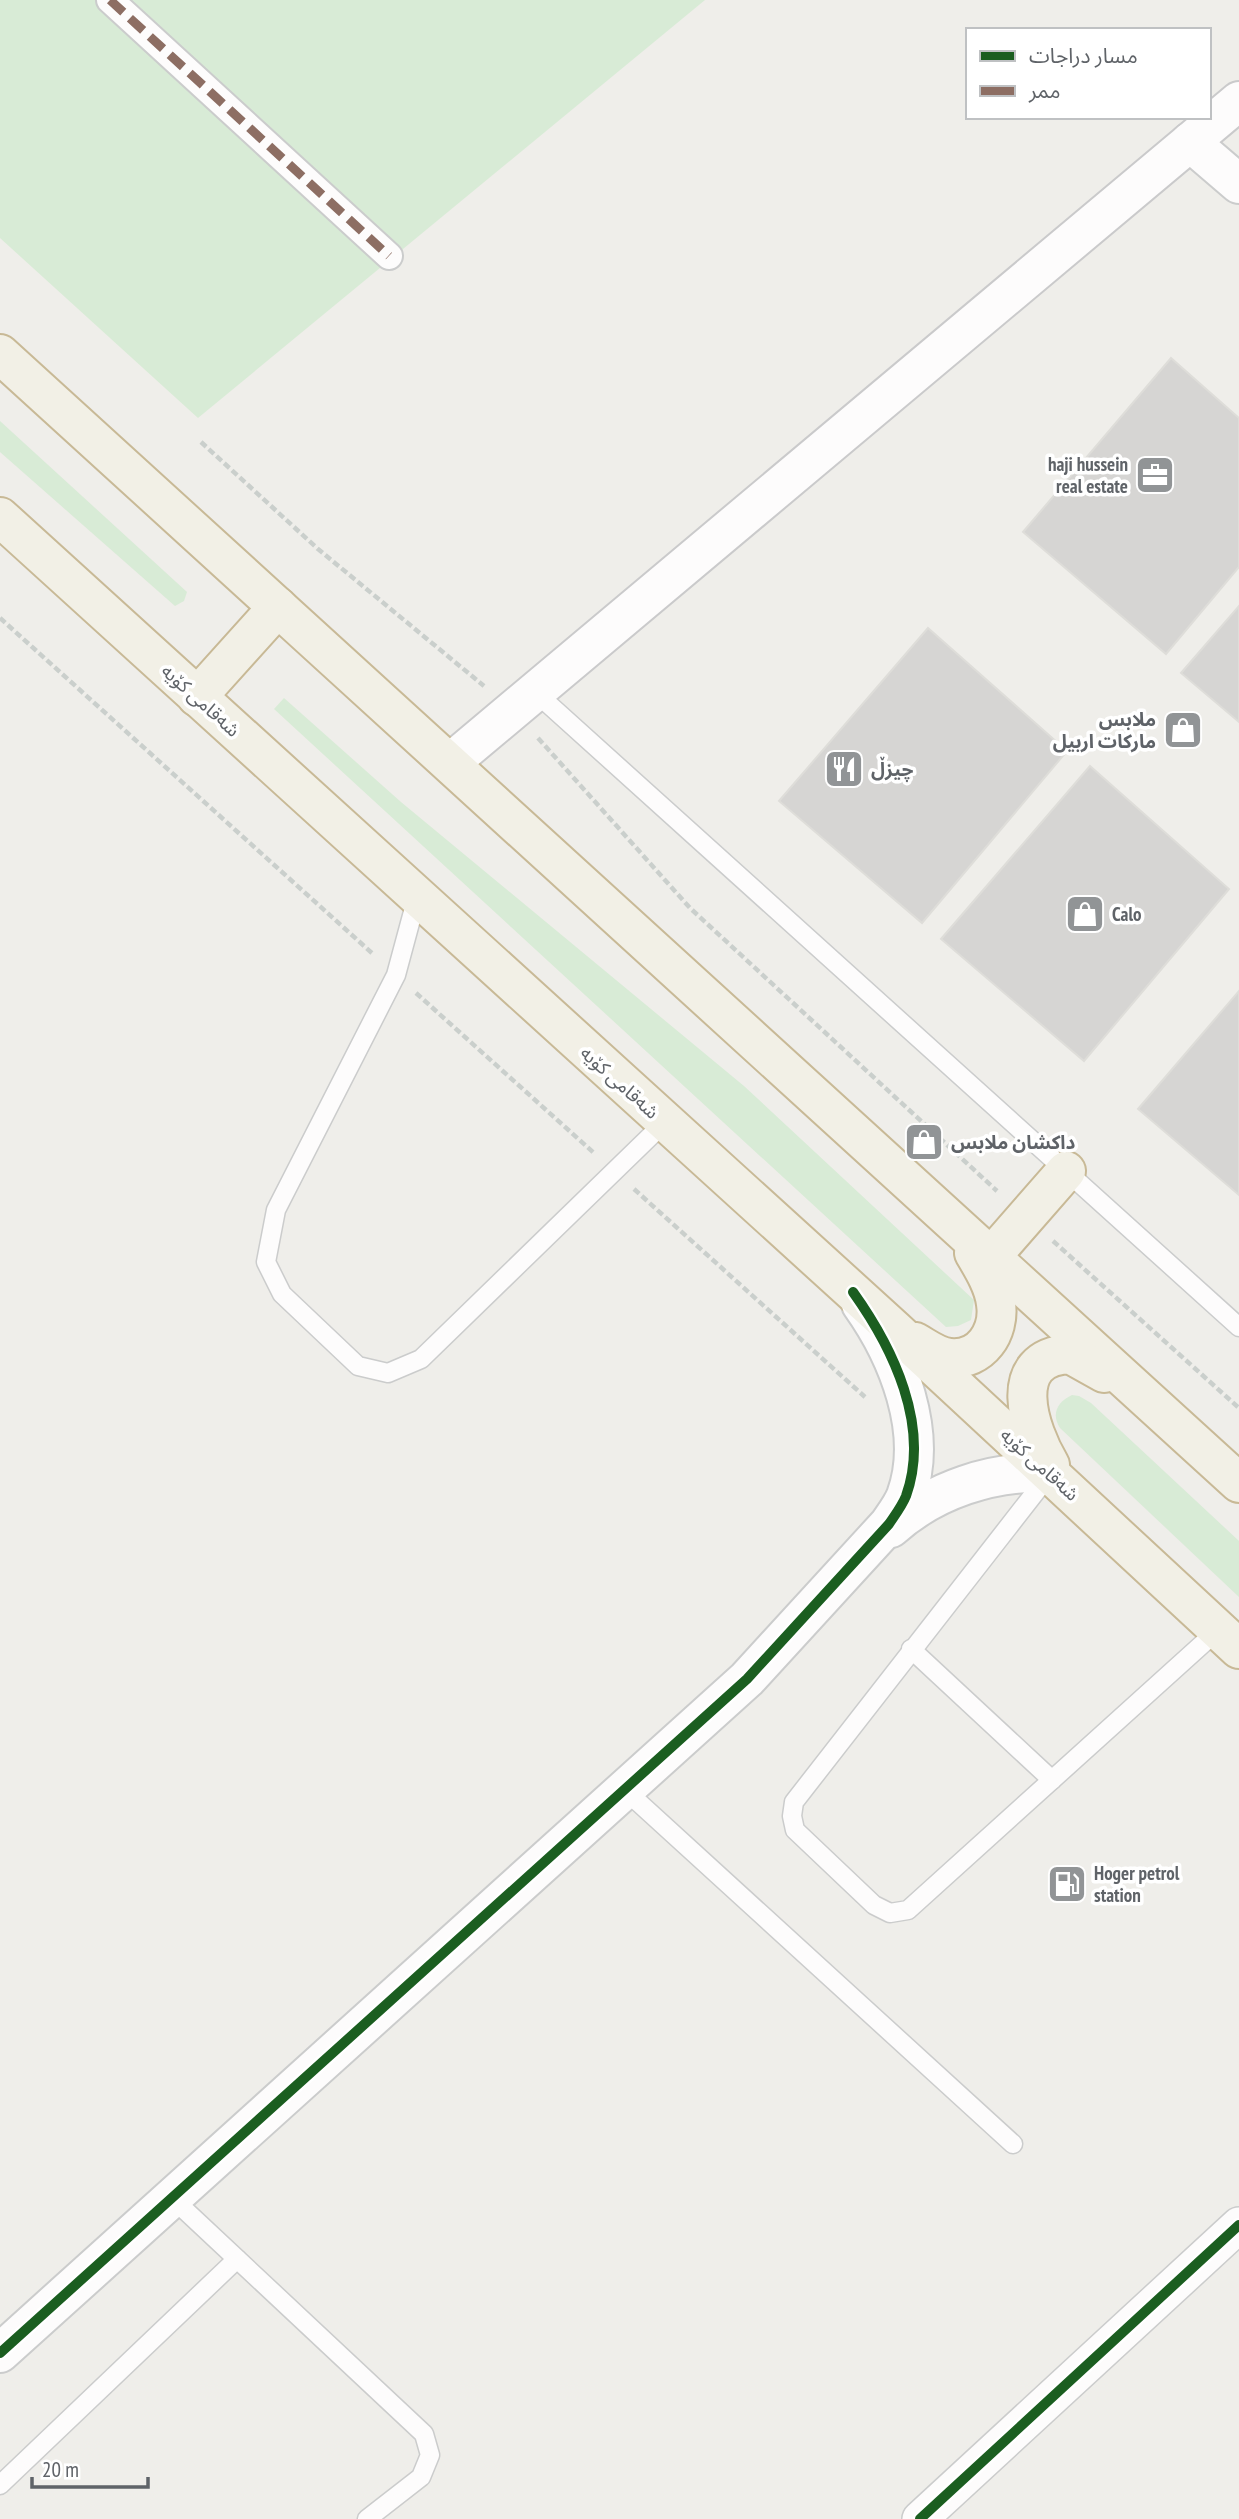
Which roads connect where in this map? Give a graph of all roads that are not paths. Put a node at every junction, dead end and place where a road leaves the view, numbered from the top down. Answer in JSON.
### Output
{"nodes":[{"id":1,"x":110,"y":0,"type":"edge"},
{"id":2,"x":1239,"y":101,"type":"edge"},
{"id":3,"x":1191,"y":142,"type":"junction"},
{"id":4,"x":1239,"y":184,"type":"edge"},
{"id":5,"x":389,"y":256,"type":"dead end"},
{"id":6,"x":0,"y":354,"type":"edge"},
{"id":7,"x":0,"y":517,"type":"edge"},
{"id":8,"x":278,"y":607,"type":"junction"},
{"id":9,"x":197,"y":697,"type":"junction"},
{"id":10,"x":523,"y":701,"type":"junction"},
{"id":11,"x":450,"y":763,"type":"junction"},
{"id":12,"x":417,"y":897,"type":"junction"},
{"id":13,"x":665,"y":1122,"type":"junction"},
{"id":14,"x":1066,"y":1171,"type":"junction"},
{"id":15,"x":977,"y":1246,"type":"junction"},
{"id":16,"x":853,"y":1293,"type":"junction"},
{"id":17,"x":1239,"y":1327,"type":"edge"},
{"id":18,"x":895,"y":1331,"type":"junction"},
{"id":19,"x":1163,"y":1415,"type":"junction"},
{"id":20,"x":1050,"y":1473,"type":"junction"},
{"id":21,"x":1239,"y":1483,"type":"edge"},
{"id":22,"x":1083,"y":1503,"type":"junction"},
{"id":23,"x":866,"y":1551,"type":"junction"},
{"id":24,"x":1229,"y":1639,"type":"edge"},
{"id":25,"x":911,"y":1649,"type":"junction"},
{"id":26,"x":1052,"y":1780,"type":"junction"},
{"id":27,"x":625,"y":1790,"type":"junction"},
{"id":28,"x":1013,"y":2144,"type":"dead end"},
{"id":29,"x":172,"y":2198,"type":"junction"},
{"id":30,"x":1239,"y":2225,"type":"edge"},
{"id":31,"x":237,"y":2259,"type":"junction"},
{"id":32,"x":0,"y":2353,"type":"edge"},
{"id":33,"x":0,"y":2485,"type":"edge"},
{"id":34,"x":367,"y":2519,"type":"edge"},
{"id":35,"x":920,"y":2519,"type":"edge"}],
"edges":[{"from":1,"to":5,"type":"street"},
{"from":2,"to":3,"type":"street"},
{"from":3,"to":4,"type":"street"},
{"from":3,"to":10,"type":"street"},
{"from":6,"to":8,"type":"highway"},
{"from":7,"to":9,"type":"highway","name":"شەقامی کۆیە"},
{"from":8,"to":9,"type":"highway"},
{"from":8,"to":11,"type":"highway"},
{"from":9,"to":12,"type":"highway","name":"شەقامی کۆیە"},
{"from":10,"to":11,"type":"street"},
{"from":10,"to":14,"type":"lane"},
{"from":11,"to":15,"type":"highway"},
{"from":12,"to":13,"type":"highway","name":"شەقامی کۆیە"},
{"from":12,"to":13,"type":"lane"},
{"from":13,"to":16,"type":"highway","name":"شەقامی کۆیە"},
{"from":14,"to":15,"type":"highway"},
{"from":14,"to":17,"type":"lane"},
{"from":15,"to":18,"type":"highway"},
{"from":15,"to":19,"type":"highway"},
{"from":16,"to":18,"type":"highway","name":"شەقامی کۆیە"},
{"from":16,"to":23,"type":"street"},
{"from":18,"to":20,"type":"highway","name":"شەقامی کۆیە"},
{"from":19,"to":21,"type":"highway"},
{"from":19,"to":22,"type":"highway"},
{"from":20,"to":22,"type":"highway","name":"شەقامی کۆیە"},
{"from":20,"to":23,"type":"street"},
{"from":20,"to":25,"type":"lane"},
{"from":22,"to":24,"type":"highway","name":"شەقامی کۆیە"},
{"from":23,"to":27,"type":"street"},
{"from":24,"to":26,"type":"lane"},
{"from":25,"to":26,"type":"lane"},
{"from":25,"to":26,"type":"lane"},
{"from":27,"to":28,"type":"lane"},
{"from":27,"to":29,"type":"street"},
{"from":29,"to":31,"type":"lane"},
{"from":29,"to":32,"type":"street"},
{"from":30,"to":35,"type":"street"},
{"from":31,"to":33,"type":"lane"},
{"from":31,"to":34,"type":"lane"}]}
